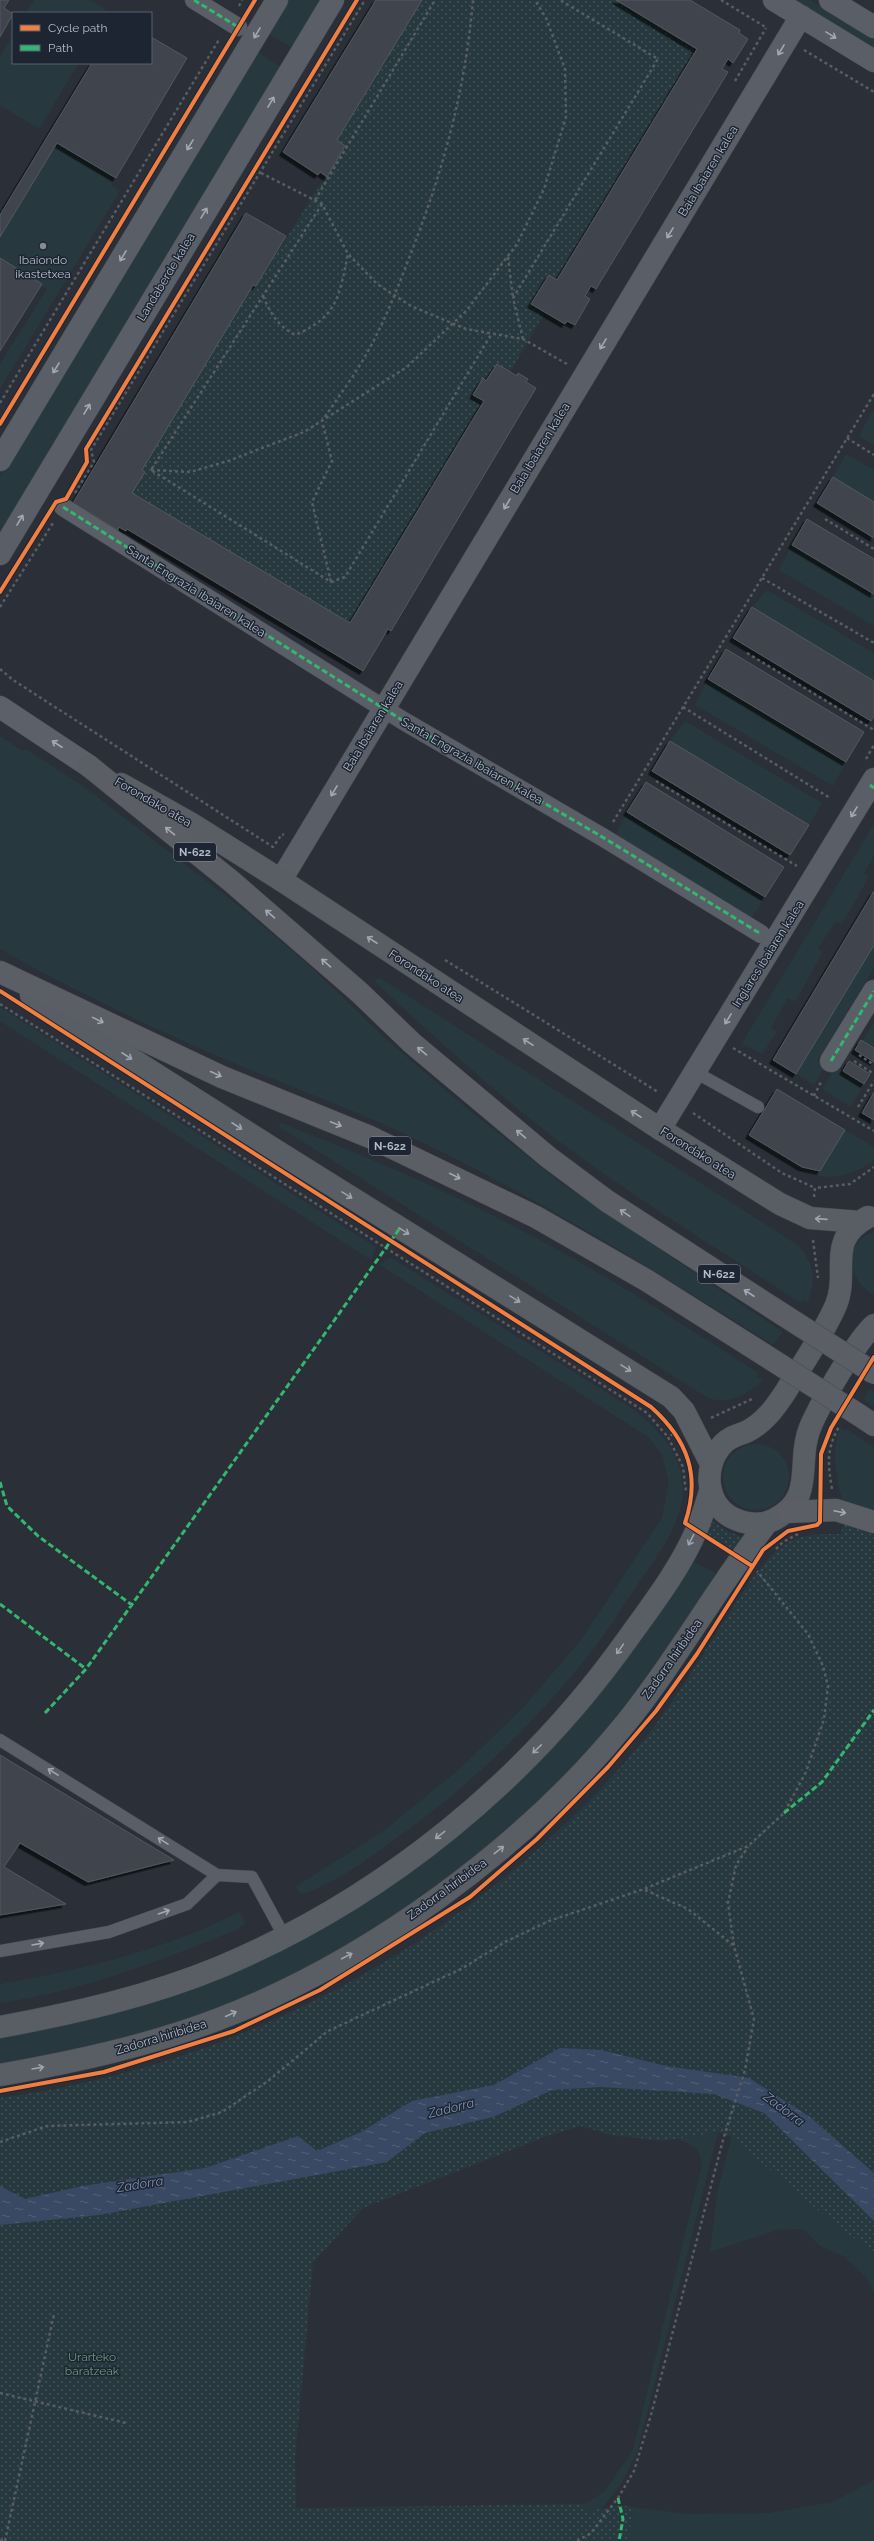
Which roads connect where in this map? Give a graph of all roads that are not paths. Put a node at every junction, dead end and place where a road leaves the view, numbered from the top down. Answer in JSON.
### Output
{"nodes":[{"id":1,"x":194,"y":0,"type":"edge"},
{"id":2,"x":277,"y":0,"type":"edge"},
{"id":3,"x":333,"y":0,"type":"edge"},
{"id":4,"x":774,"y":0,"type":"edge"},
{"id":5,"x":830,"y":0,"type":"edge"},
{"id":6,"x":801,"y":16,"type":"junction"},
{"id":7,"x":234,"y":24,"type":"road end"},
{"id":8,"x":874,"y":27,"type":"edge"},
{"id":9,"x":874,"y":61,"type":"edge"},
{"id":10,"x":0,"y":460,"type":"edge"},
{"id":11,"x":66,"y":500,"type":"road end"},
{"id":12,"x":0,"y":554,"type":"edge"},
{"id":13,"x":0,"y":707,"type":"edge"},
{"id":14,"x":384,"y":708,"type":"junction"},
{"id":15,"x":89,"y":766,"type":"junction"},
{"id":16,"x":873,"y":784,"type":"edge"},
{"id":17,"x":280,"y":880,"type":"junction"},
{"id":18,"x":761,"y":934,"type":"dead end"},
{"id":19,"x":0,"y":972,"type":"edge"},
{"id":20,"x":0,"y":975,"type":"edge"},
{"id":21,"x":874,"y":991,"type":"edge"},
{"id":22,"x":831,"y":1061,"type":"dead end"},
{"id":23,"x":695,"y":1072,"type":"junction"},
{"id":24,"x":758,"y":1107,"type":"dead end"},
{"id":25,"x":660,"y":1129,"type":"junction"},
{"id":26,"x":869,"y":1217,"type":"edge"},
{"id":27,"x":874,"y":1325,"type":"edge"},
{"id":28,"x":874,"y":1372,"type":"edge"},
{"id":29,"x":867,"y":1420,"type":"edge"},
{"id":30,"x":711,"y":1464,"type":"junction"},
{"id":31,"x":710,"y":1491,"type":"junction"},
{"id":32,"x":787,"y":1512,"type":"junction"},
{"id":33,"x":874,"y":1522,"type":"edge"},
{"id":34,"x":767,"y":1523,"type":"junction"},
{"id":35,"x":0,"y":1740,"type":"edge"},
{"id":36,"x":217,"y":1875,"type":"junction"},
{"id":37,"x":284,"y":1936,"type":"junction"},
{"id":38,"x":0,"y":1951,"type":"edge"},
{"id":39,"x":0,"y":2027,"type":"edge"},
{"id":40,"x":0,"y":2074,"type":"edge"}],
"edges":[{"from":1,"to":7,"type":"street"},
{"from":2,"to":10,"type":"street","one_way":true},
{"from":12,"to":3,"type":"street","name":"Landaberde kalea","one_way":true},
{"from":4,"to":6,"type":"street"},
{"from":5,"to":8,"type":"street"},
{"from":6,"to":9,"type":"street","one_way":true},
{"from":6,"to":14,"type":"street","name":"Baia ibaiaren kalea","one_way":true},
{"from":11,"to":14,"type":"street","name":"Santa Engrazia ibaiaren kalea"},
{"from":15,"to":13,"type":"main road","name":"Forondako atea","one_way":true},
{"from":14,"to":17,"type":"street","name":"Baia ibaiaren kalea","one_way":true},
{"from":14,"to":18,"type":"street","name":"Santa Engrazia ibaiaren kalea"},
{"from":15,"to":17,"type":"main road","name":"Forondako atea"},
{"from":28,"to":15,"type":"highway","number":"N-622","one_way":true,"bridge":true},
{"from":16,"to":23,"type":"street","name":"Inglares ibaiaren kalea","one_way":true},
{"from":25,"to":17,"type":"main road","name":"Forondako atea","one_way":true},
{"from":19,"to":29,"type":"highway","number":"N-622","one_way":true,"bridge":true},
{"from":20,"to":30,"type":"main road","one_way":true},
{"from":21,"to":22,"type":"street"},
{"from":23,"to":24,"type":"lane"},
{"from":23,"to":25,"type":"street","name":"Inglares ibaiaren kalea"},
{"from":26,"to":25,"type":"main road","name":"Forondako atea","one_way":true},
{"from":26,"to":30,"type":"main road"},
{"from":27,"to":32,"type":"main road"},
{"from":30,"to":31,"type":"main road"},
{"from":31,"to":34,"type":"main road"},
{"from":31,"to":37,"type":"main road","one_way":true},
{"from":32,"to":33,"type":"highway","one_way":true},
{"from":32,"to":34,"type":"main road"},
{"from":40,"to":34,"type":"main road","name":"Zadorra hiribidea","one_way":true},
{"from":36,"to":35,"type":"lane","one_way":true},
{"from":36,"to":37,"type":"lane"},
{"from":38,"to":36,"type":"lane","one_way":true},
{"from":37,"to":39,"type":"main road"}]}
